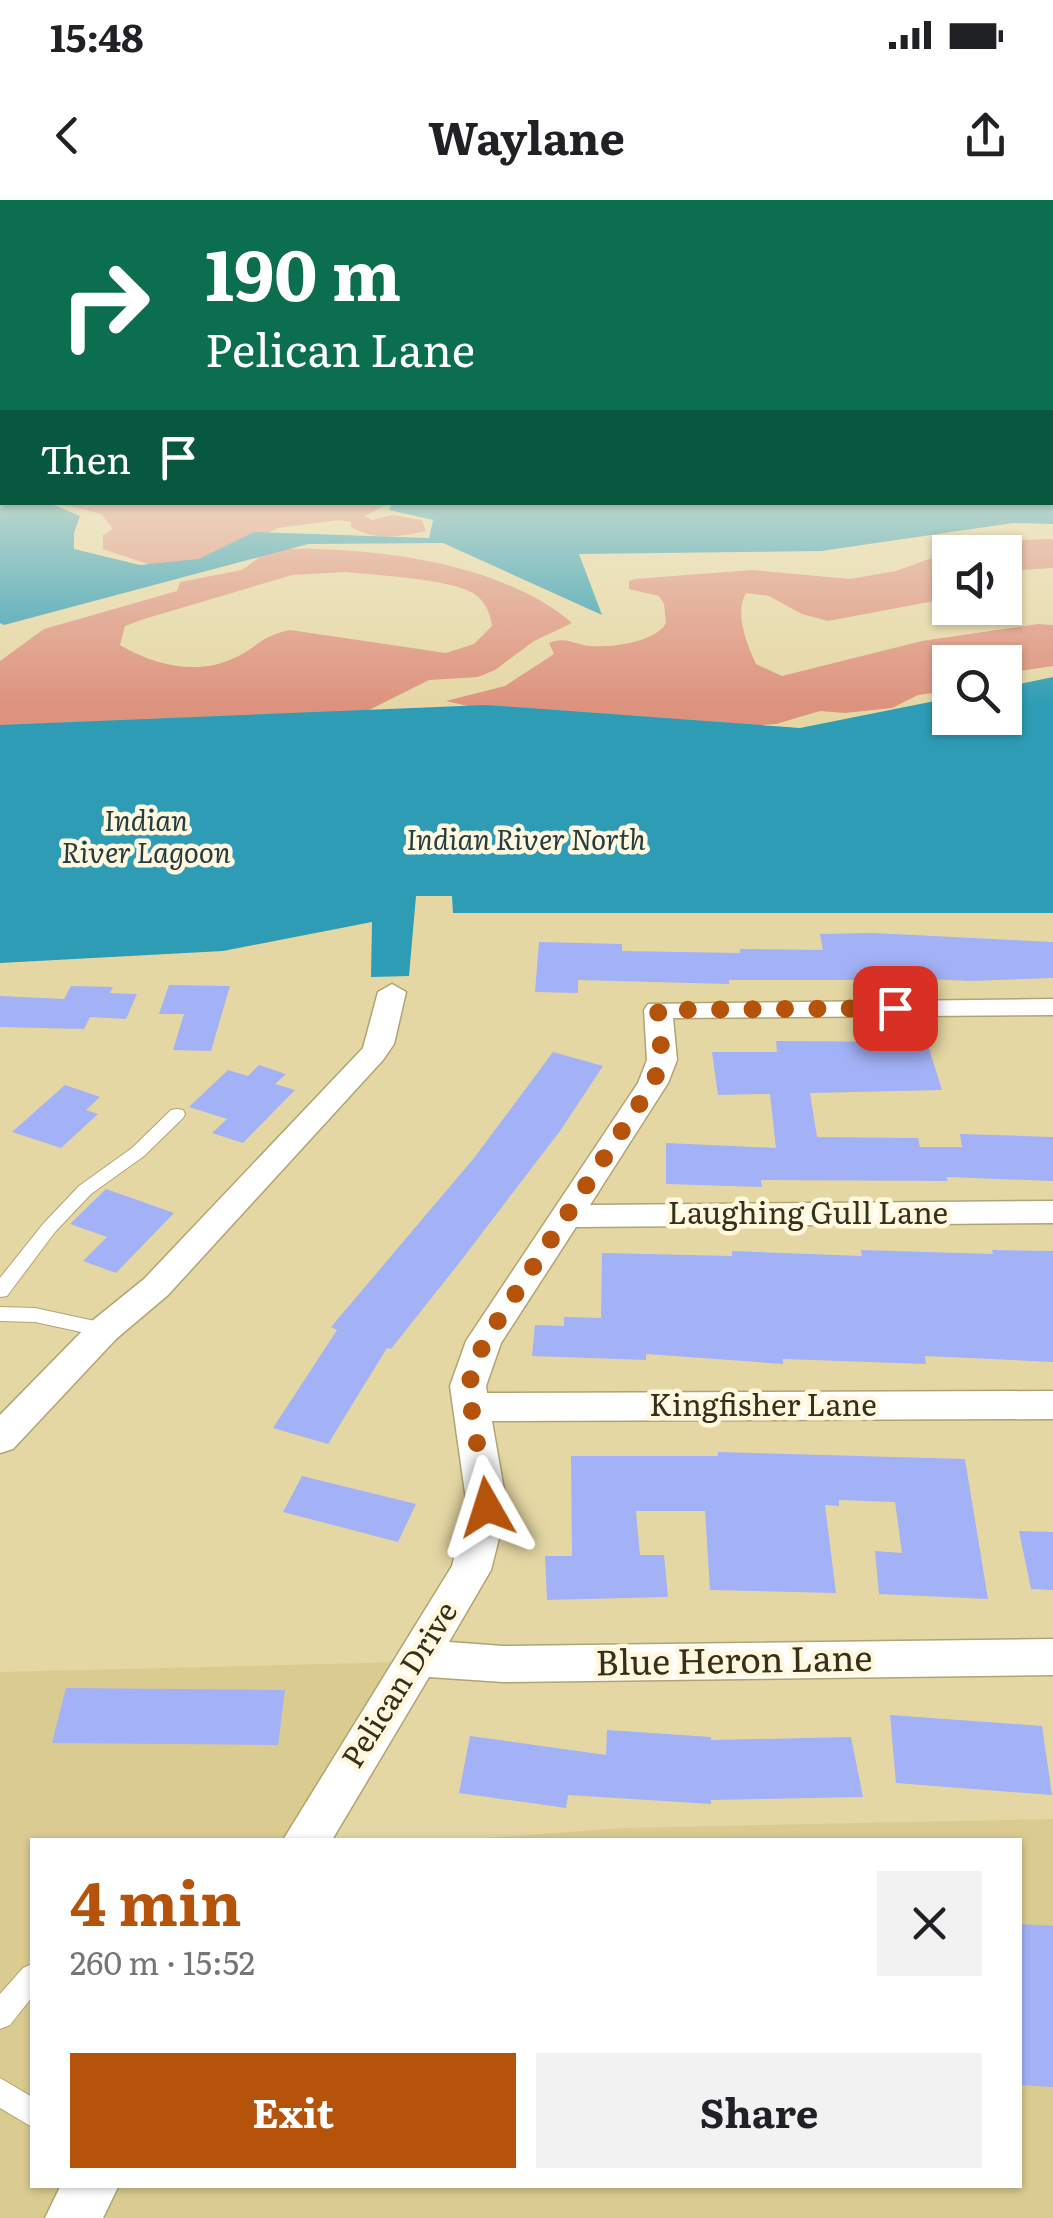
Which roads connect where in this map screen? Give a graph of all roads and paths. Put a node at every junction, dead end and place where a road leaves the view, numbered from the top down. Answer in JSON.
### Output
{"nodes":[{"id":1,"x":392,"y":992,"type":"dead end"},
{"id":2,"x":1053,"y":1007,"type":"edge"},
{"id":3,"x":177,"y":1114,"type":"dead end"},
{"id":4,"x":1053,"y":1212,"type":"edge"},
{"id":5,"x":563,"y":1216,"type":"junction"},
{"id":6,"x":0,"y":1291,"type":"edge"},
{"id":7,"x":0,"y":1314,"type":"edge"},
{"id":8,"x":104,"y":1330,"type":"junction"},
{"id":9,"x":1053,"y":1405,"type":"edge"},
{"id":10,"x":474,"y":1407,"type":"junction"},
{"id":11,"x":0,"y":1439,"type":"edge"},
{"id":12,"x":1053,"y":1657,"type":"edge"},
{"id":13,"x":415,"y":1658,"type":"junction"},
{"id":14,"x":307,"y":1838,"type":"edge"},
{"id":15,"x":30,"y":1979,"type":"edge"},
{"id":16,"x":0,"y":2015,"type":"edge"},
{"id":17,"x":0,"y":2092,"type":"edge"},
{"id":18,"x":30,"y":2111,"type":"edge"}],
"edges":[{"from":1,"to":8,"type":"street"},
{"from":2,"to":5,"type":"street","name":"Pelican Drive"},
{"from":3,"to":6,"type":"lane"},
{"from":4,"to":5,"type":"street","name":"Laughing Gull Lane"},
{"from":5,"to":10,"type":"street","name":"Pelican Drive"},
{"from":7,"to":8,"type":"lane"},
{"from":8,"to":11,"type":"street"},
{"from":9,"to":10,"type":"street","name":"Kingfisher Lane"},
{"from":10,"to":13,"type":"street","name":"Pelican Drive"},
{"from":12,"to":13,"type":"street","name":"Blue Heron Lane"},
{"from":13,"to":14,"type":"street","name":"Pelican Drive"},
{"from":15,"to":16,"type":"lane"},
{"from":17,"to":18,"type":"lane"}]}
